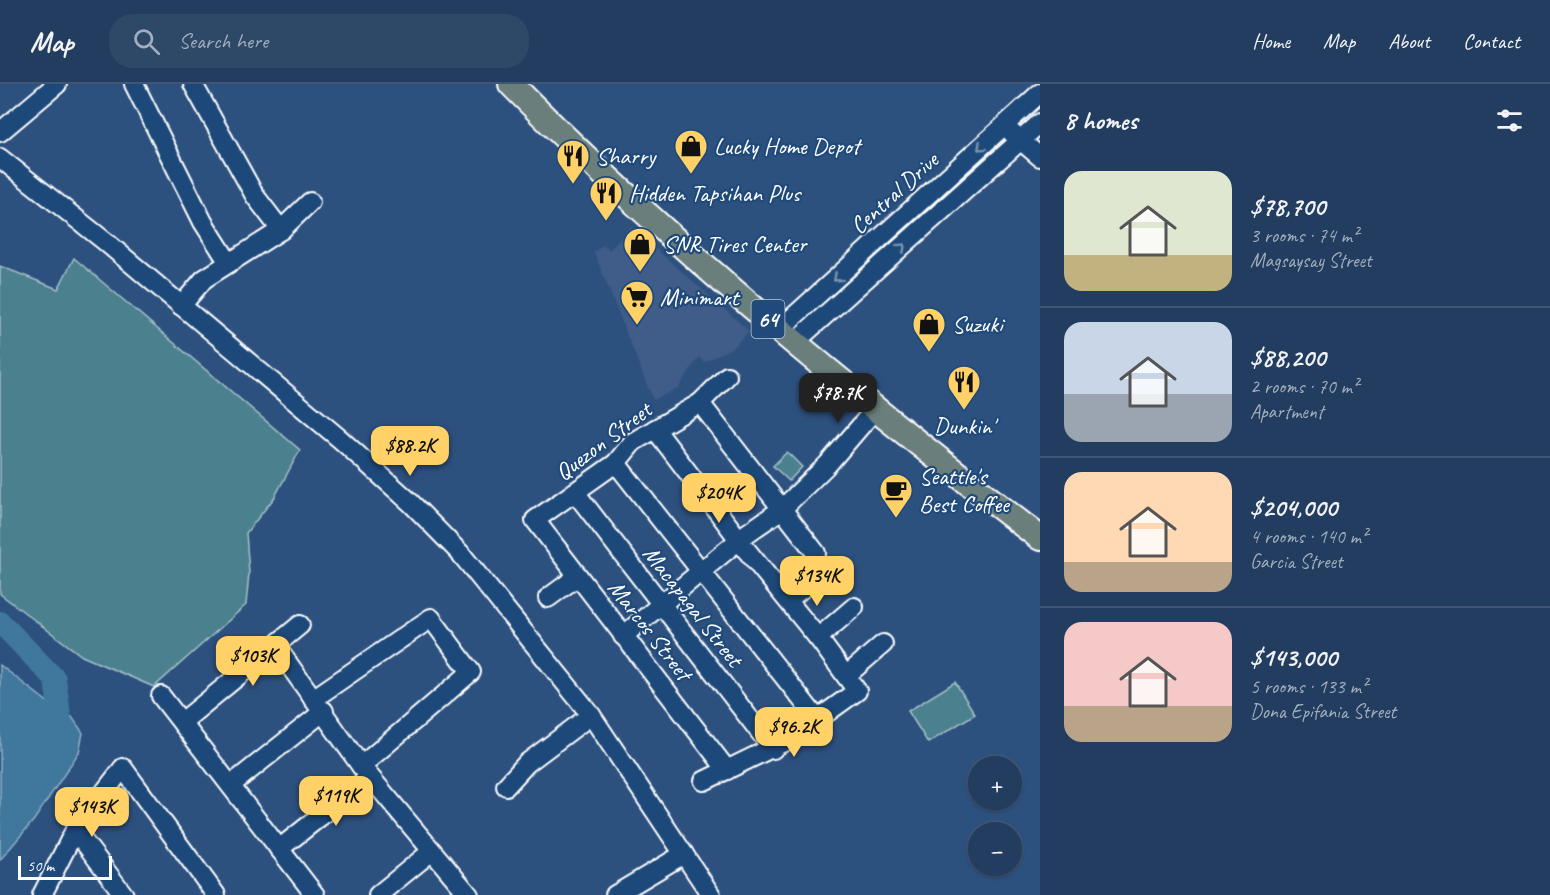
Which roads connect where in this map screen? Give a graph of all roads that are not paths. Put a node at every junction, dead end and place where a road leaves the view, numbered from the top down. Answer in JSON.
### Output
{"nodes":[{"id":1,"x":57,"y":84,"type":"edge"},
{"id":2,"x":134,"y":84,"type":"edge"},
{"id":3,"x":193,"y":84,"type":"edge"},
{"id":4,"x":511,"y":84,"type":"edge"},
{"id":5,"x":1040,"y":93,"type":"edge"},
{"id":6,"x":1040,"y":123,"type":"edge"},
{"id":7,"x":1004,"y":126,"type":"junction"},
{"id":8,"x":0,"y":132,"type":"edge"},
{"id":9,"x":1020,"y":141,"type":"junction"},
{"id":10,"x":1040,"y":157,"type":"edge"},
{"id":11,"x":0,"y":158,"type":"edge"},
{"id":12,"x":309,"y":202,"type":"dead end"},
{"id":13,"x":281,"y":230,"type":"junction"},
{"id":14,"x":229,"y":263,"type":"junction"},
{"id":15,"x":181,"y":306,"type":"junction"},
{"id":16,"x":788,"y":336,"type":"junction"},
{"id":17,"x":727,"y":376,"type":"dead end"},
{"id":18,"x":700,"y":403,"type":"junction"},
{"id":19,"x":876,"y":408,"type":"junction"},
{"id":20,"x":655,"y":429,"type":"junction"},
{"id":21,"x":616,"y":463,"type":"junction"},
{"id":22,"x":575,"y":492,"type":"junction"},
{"id":23,"x":782,"y":509,"type":"junction"},
{"id":24,"x":535,"y":520,"type":"joint"},
{"id":25,"x":1040,"y":538,"type":"edge"},
{"id":26,"x":739,"y":540,"type":"junction"},
{"id":27,"x":816,"y":553,"type":"dead end"},
{"id":28,"x":826,"y":569,"type":"dead end"},
{"id":29,"x":700,"y":572,"type":"junction"},
{"id":30,"x":578,"y":576,"type":"junction"},
{"id":31,"x":548,"y":598,"type":"dead end"},
{"id":32,"x":788,"y":600,"type":"junction"},
{"id":33,"x":662,"y":604,"type":"junction"},
{"id":34,"x":854,"y":607,"type":"dead end"},
{"id":35,"x":300,"y":625,"type":"dead end"},
{"id":36,"x":623,"y":636,"type":"junction"},
{"id":37,"x":818,"y":638,"type":"junction"},
{"id":38,"x":883,"y":644,"type":"dead end"},
{"id":39,"x":276,"y":645,"type":"junction"},
{"id":40,"x":846,"y":676,"type":"junction"},
{"id":41,"x":161,"y":696,"type":"dead end"},
{"id":42,"x":319,"y":705,"type":"junction"},
{"id":43,"x":591,"y":716,"type":"junction"},
{"id":44,"x":818,"y":720,"type":"junction"},
{"id":45,"x":182,"y":722,"type":"junction"},
{"id":46,"x":773,"y":749,"type":"junction"},
{"id":47,"x":727,"y":770,"type":"junction"},
{"id":48,"x":366,"y":771,"type":"junction"},
{"id":49,"x":705,"y":781,"type":"dead end"},
{"id":50,"x":231,"y":785,"type":"junction"},
{"id":51,"x":506,"y":786,"type":"dead end"},
{"id":52,"x":75,"y":830,"type":"junction"},
{"id":53,"x":279,"y":849,"type":"junction"},
{"id":54,"x":432,"y":851,"type":"junction"},
{"id":55,"x":684,"y":854,"type":"junction"},
{"id":56,"x":209,"y":892,"type":"edge"},
{"id":57,"x":705,"y":893,"type":"edge"},
{"id":58,"x":42,"y":895,"type":"edge"},
{"id":59,"x":124,"y":895,"type":"edge"},
{"id":60,"x":315,"y":895,"type":"edge"},
{"id":61,"x":378,"y":895,"type":"edge"},
{"id":62,"x":469,"y":895,"type":"edge"},
{"id":63,"x":615,"y":895,"type":"edge"}],
"edges":[{"from":1,"to":8,"type":"street"},
{"from":2,"to":14,"type":"street"},
{"from":3,"to":13,"type":"street"},
{"from":4,"to":16,"type":"main road","number":"64"},
{"from":5,"to":7,"type":"street","name":"Central Drive"},
{"from":6,"to":9,"type":"street","name":"Central Drive"},
{"from":7,"to":9,"type":"street"},
{"from":7,"to":16,"type":"street","name":"Central Drive","one_way":true},
{"from":9,"to":10,"type":"street"},
{"from":16,"to":9,"type":"street","name":"Central Drive","one_way":true},
{"from":11,"to":15,"type":"street"},
{"from":12,"to":13,"type":"street"},
{"from":13,"to":14,"type":"street"},
{"from":14,"to":15,"type":"street"},
{"from":15,"to":43,"type":"street"},
{"from":16,"to":19,"type":"main road","number":"64"},
{"from":17,"to":18,"type":"street","name":"Quezon Street"},
{"from":18,"to":20,"type":"street","name":"Quezon Street"},
{"from":18,"to":23,"type":"street"},
{"from":19,"to":23,"type":"street"},
{"from":19,"to":25,"type":"main road","number":"64"},
{"from":20,"to":21,"type":"street","name":"Quezon Street"},
{"from":20,"to":26,"type":"street"},
{"from":21,"to":22,"type":"street","name":"Quezon Street"},
{"from":21,"to":29,"type":"street"},
{"from":22,"to":24,"type":"street","name":"Quezon Street"},
{"from":22,"to":33,"type":"street","name":"Macapagal Street"},
{"from":23,"to":26,"type":"street"},
{"from":23,"to":27,"type":"street"},
{"from":24,"to":30,"type":"street","name":"Marcos Street"},
{"from":26,"to":29,"type":"street"},
{"from":26,"to":32,"type":"street"},
{"from":28,"to":32,"type":"street"},
{"from":29,"to":33,"type":"street"},
{"from":29,"to":44,"type":"street"},
{"from":30,"to":31,"type":"street"},
{"from":30,"to":36,"type":"street","name":"Marcos Street"},
{"from":32,"to":37,"type":"street"},
{"from":33,"to":36,"type":"street"},
{"from":33,"to":46,"type":"street","name":"Macapagal Street"},
{"from":34,"to":37,"type":"street"},
{"from":35,"to":39,"type":"street"},
{"from":36,"to":47,"type":"street","name":"Marcos Street"},
{"from":37,"to":40,"type":"street"},
{"from":38,"to":40,"type":"street"},
{"from":39,"to":42,"type":"street"},
{"from":39,"to":45,"type":"street"},
{"from":40,"to":44,"type":"street"},
{"from":41,"to":45,"type":"street"},
{"from":42,"to":48,"type":"street"},
{"from":42,"to":48,"type":"street"},
{"from":42,"to":50,"type":"street"},
{"from":43,"to":51,"type":"street"},
{"from":43,"to":55,"type":"street"},
{"from":44,"to":46,"type":"street"},
{"from":45,"to":50,"type":"street"},
{"from":46,"to":47,"type":"street"},
{"from":47,"to":49,"type":"street"},
{"from":48,"to":53,"type":"street"},
{"from":48,"to":54,"type":"street"},
{"from":50,"to":53,"type":"street"},
{"from":52,"to":56,"type":"street"},
{"from":52,"to":58,"type":"street"},
{"from":52,"to":59,"type":"street"},
{"from":53,"to":60,"type":"street"},
{"from":54,"to":61,"type":"street"},
{"from":54,"to":62,"type":"street"},
{"from":55,"to":57,"type":"street"},
{"from":55,"to":63,"type":"street"}]}
